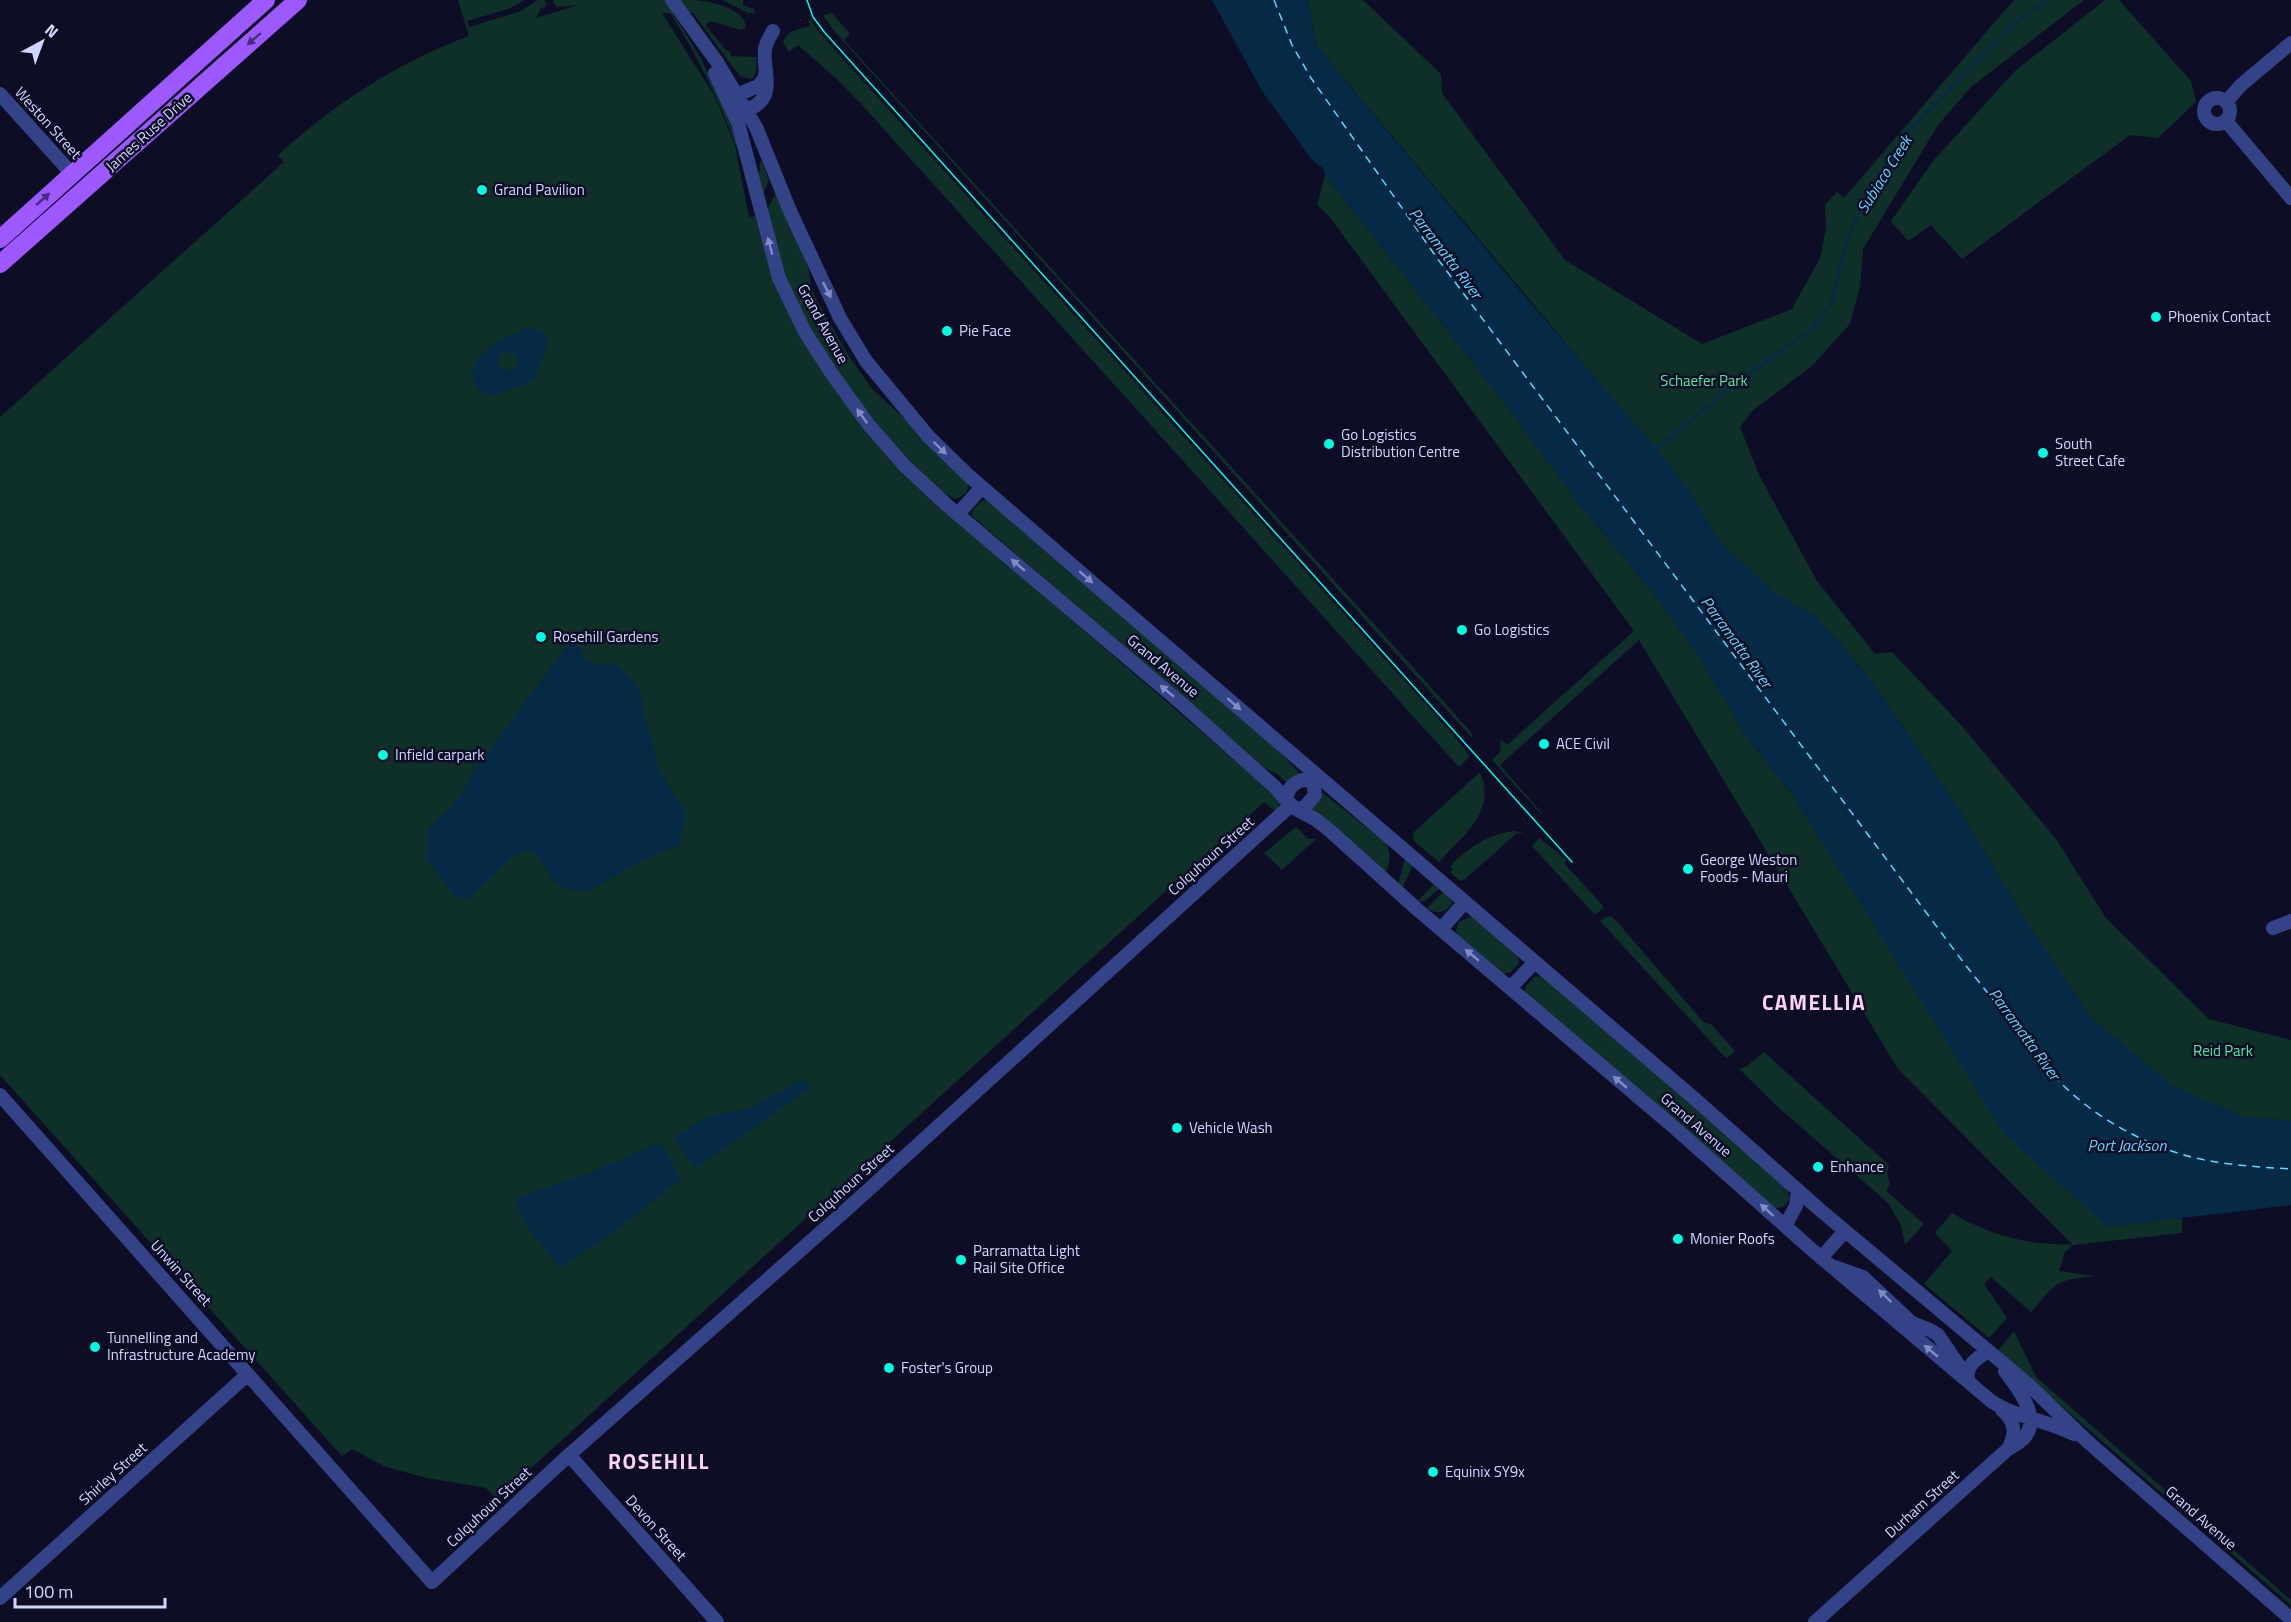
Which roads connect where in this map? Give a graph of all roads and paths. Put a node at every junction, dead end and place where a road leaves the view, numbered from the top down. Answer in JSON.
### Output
{"nodes":[{"id":1,"x":266,"y":0,"type":"edge"},
{"id":2,"x":298,"y":0,"type":"edge"},
{"id":3,"x":672,"y":0,"type":"edge"},
{"id":4,"x":773,"y":31,"type":"dead end"},
{"id":5,"x":2291,"y":43,"type":"edge"},
{"id":6,"x":766,"y":71,"type":"junction"},
{"id":7,"x":0,"y":94,"type":"edge"},
{"id":8,"x":735,"y":101,"type":"junction"},
{"id":9,"x":2227,"y":101,"type":"junction"},
{"id":10,"x":747,"y":111,"type":"junction"},
{"id":11,"x":2226,"y":121,"type":"junction"},
{"id":12,"x":760,"y":138,"type":"junction"},
{"id":13,"x":72,"y":174,"type":"junction"},
{"id":14,"x":2291,"y":198,"type":"edge"},
{"id":15,"x":758,"y":199,"type":"junction"},
{"id":16,"x":0,"y":238,"type":"edge"},
{"id":17,"x":0,"y":264,"type":"edge"},
{"id":18,"x":982,"y":488,"type":"junction"},
{"id":19,"x":958,"y":514,"type":"junction"},
{"id":20,"x":1263,"y":729,"type":"junction"},
{"id":21,"x":1313,"y":781,"type":"junction"},
{"id":22,"x":1291,"y":806,"type":"junction"},
{"id":23,"x":1387,"y":834,"type":"junction"},
{"id":24,"x":1465,"y":902,"type":"junction"},
{"id":25,"x":2291,"y":921,"type":"edge"},
{"id":26,"x":2273,"y":928,"type":"dead end"},
{"id":27,"x":1441,"y":929,"type":"junction"},
{"id":28,"x":1535,"y":962,"type":"junction"},
{"id":29,"x":1510,"y":988,"type":"junction"},
{"id":30,"x":0,"y":1095,"type":"edge"},
{"id":31,"x":1797,"y":1190,"type":"junction"},
{"id":32,"x":1785,"y":1226,"type":"junction"},
{"id":33,"x":1845,"y":1231,"type":"junction"},
{"id":34,"x":1826,"y":1262,"type":"junction"},
{"id":35,"x":1922,"y":1295,"type":"junction"},
{"id":36,"x":1902,"y":1320,"type":"junction"},
{"id":37,"x":1991,"y":1354,"type":"junction"},
{"id":38,"x":248,"y":1374,"type":"junction"},
{"id":39,"x":1971,"y":1383,"type":"junction"},
{"id":40,"x":1991,"y":1401,"type":"junction"},
{"id":41,"x":2029,"y":1417,"type":"junction"},
{"id":42,"x":2056,"y":1425,"type":"junction"},
{"id":43,"x":2021,"y":1440,"type":"junction"},
{"id":44,"x":2088,"y":1442,"type":"junction"},
{"id":45,"x":2008,"y":1449,"type":"junction"},
{"id":46,"x":569,"y":1455,"type":"junction"},
{"id":47,"x":432,"y":1582,"type":"joint"},
{"id":48,"x":0,"y":1598,"type":"edge"},
{"id":49,"x":2291,"y":1619,"type":"edge"},
{"id":50,"x":717,"y":1622,"type":"edge"},
{"id":51,"x":1815,"y":1622,"type":"edge"}],
"edges":[{"from":1,"to":13,"type":"main road","name":"James Ruse Drive"},
{"from":2,"to":17,"type":"main road","name":"James Ruse Drive","one_way":true},
{"from":3,"to":8,"type":"street","name":"Grand Avenue"},
{"from":4,"to":6,"type":"street"},
{"from":5,"to":9,"type":"street"},
{"from":6,"to":8,"type":"street"},
{"from":6,"to":10,"type":"street"},
{"from":7,"to":13,"type":"street","name":"Weston Street"},
{"from":8,"to":10,"type":"street"},
{"from":8,"to":15,"type":"street","name":"Grand Avenue"},
{"from":9,"to":11,"type":"street"},
{"from":9,"to":11,"type":"street"},
{"from":10,"to":12,"type":"street","name":"Grand Avenue"},
{"from":11,"to":14,"type":"street"},
{"from":12,"to":15,"type":"street"},
{"from":12,"to":18,"type":"street","name":"Grand Avenue","one_way":true},
{"from":16,"to":13,"type":"main road","name":"James Ruse Drive","one_way":true},
{"from":19,"to":15,"type":"street","name":"Grand Avenue","one_way":true},
{"from":18,"to":19,"type":"street"},
{"from":18,"to":20,"type":"street","name":"Grand Avenue","one_way":true},
{"from":22,"to":19,"type":"street","name":"Grand Avenue","one_way":true},
{"from":20,"to":21,"type":"street","name":"Grand Avenue"},
{"from":20,"to":23,"type":"street","name":"Grand Avenue"},
{"from":21,"to":22,"type":"street"},
{"from":21,"to":22,"type":"street"},
{"from":21,"to":23,"type":"street","name":"Grand Avenue"},
{"from":22,"to":27,"type":"street","name":"Grand Avenue"},
{"from":22,"to":46,"type":"street","name":"Colquhoun Street"},
{"from":23,"to":24,"type":"street","name":"Grand Avenue"},
{"from":24,"to":27,"type":"street"},
{"from":24,"to":28,"type":"street","name":"Grand Avenue"},
{"from":25,"to":26,"type":"street"},
{"from":29,"to":27,"type":"street","name":"Grand Avenue","one_way":true},
{"from":28,"to":29,"type":"street"},
{"from":28,"to":31,"type":"street","name":"Grand Avenue"},
{"from":32,"to":29,"type":"street","name":"Grand Avenue","one_way":true},
{"from":30,"to":38,"type":"street","name":"Unwin Street"},
{"from":31,"to":32,"type":"street"},
{"from":31,"to":33,"type":"street","name":"Grand Avenue"},
{"from":32,"to":34,"type":"street","name":"Grand Avenue"},
{"from":33,"to":34,"type":"street"},
{"from":33,"to":35,"type":"street","name":"Grand Avenue"},
{"from":36,"to":34,"type":"street","name":"Grand Avenue","one_way":true},
{"from":35,"to":36,"type":"street"},
{"from":35,"to":37,"type":"street","name":"Grand Avenue"},
{"from":39,"to":36,"type":"street","name":"Grand Avenue","one_way":true},
{"from":37,"to":39,"type":"street"},
{"from":37,"to":41,"type":"street"},
{"from":37,"to":44,"type":"street","name":"Grand Avenue"},
{"from":38,"to":47,"type":"street","name":"Unwin Street"},
{"from":38,"to":48,"type":"street","name":"Shirley Street"},
{"from":39,"to":40,"type":"street","name":"Grand Avenue"},
{"from":40,"to":41,"type":"street","name":"Grand Avenue"},
{"from":40,"to":45,"type":"street"},
{"from":41,"to":42,"type":"street","name":"Grand Avenue"},
{"from":41,"to":43,"type":"street"},
{"from":42,"to":43,"type":"street","name":"Durham Street"},
{"from":42,"to":44,"type":"street","name":"Grand Avenue"},
{"from":43,"to":45,"type":"street","name":"Durham Street"},
{"from":44,"to":49,"type":"street","name":"Grand Avenue"},
{"from":45,"to":51,"type":"street","name":"Durham Street"},
{"from":46,"to":47,"type":"street","name":"Colquhoun Street"},
{"from":46,"to":50,"type":"street","name":"Devon Street"}]}
